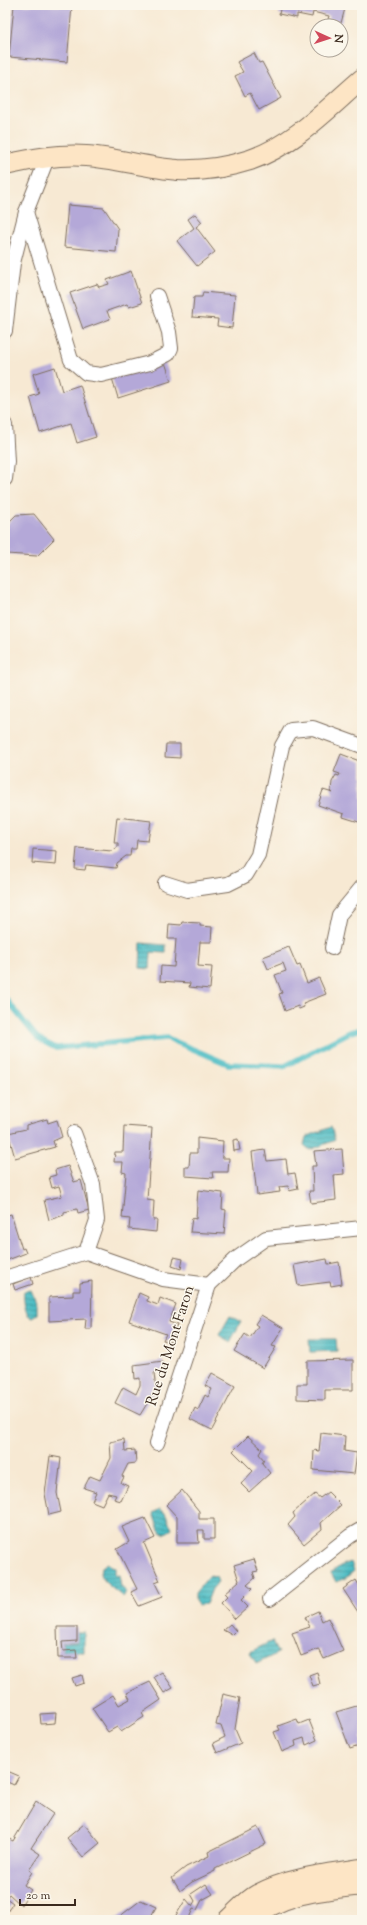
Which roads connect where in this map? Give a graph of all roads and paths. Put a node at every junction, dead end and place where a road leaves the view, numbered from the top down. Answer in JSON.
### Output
{"nodes":[{"id":1,"x":362,"y":79,"type":"edge"},
{"id":2,"x":48,"y":156,"type":"junction"},
{"id":3,"x":5,"y":165,"type":"edge"},
{"id":4,"x":26,"y":212,"type":"junction"},
{"id":5,"x":157,"y":296,"type":"dead end"},
{"id":6,"x":5,"y":331,"type":"edge"},
{"id":7,"x":5,"y":425,"type":"edge"},
{"id":8,"x":5,"y":479,"type":"edge"},
{"id":9,"x":362,"y":746,"type":"edge"},
{"id":10,"x":165,"y":883,"type":"dead end"},
{"id":11,"x":362,"y":887,"type":"edge"},
{"id":12,"x":332,"y":948,"type":"dead end"},
{"id":13,"x":74,"y":1133,"type":"dead end"},
{"id":14,"x":362,"y":1228,"type":"edge"},
{"id":15,"x":86,"y":1252,"type":"junction"},
{"id":16,"x":5,"y":1278,"type":"edge"},
{"id":17,"x":209,"y":1284,"type":"junction"},
{"id":18,"x":157,"y":1443,"type":"dead end"},
{"id":19,"x":362,"y":1529,"type":"edge"},
{"id":20,"x":270,"y":1599,"type":"dead end"},
{"id":21,"x":362,"y":1869,"type":"edge"},
{"id":22,"x":362,"y":1884,"type":"edge"},
{"id":23,"x":228,"y":1920,"type":"edge"},
{"id":24,"x":250,"y":1920,"type":"edge"}],
"edges":[{"from":1,"to":2,"type":"street"},
{"from":2,"to":3,"type":"street"},
{"from":2,"to":4,"type":"street"},
{"from":4,"to":5,"type":"street"},
{"from":4,"to":6,"type":"street"},
{"from":7,"to":8,"type":"street"},
{"from":9,"to":10,"type":"street"},
{"from":11,"to":12,"type":"street"},
{"from":13,"to":15,"type":"street"},
{"from":14,"to":17,"type":"street","name":"Rue du Mont Faron"},
{"from":15,"to":16,"type":"street"},
{"from":15,"to":17,"type":"street"},
{"from":17,"to":18,"type":"street","name":"Rue du Mont Faron"},
{"from":19,"to":20,"type":"street"},
{"from":21,"to":23,"type":"street"},
{"from":22,"to":24,"type":"street"}]}
